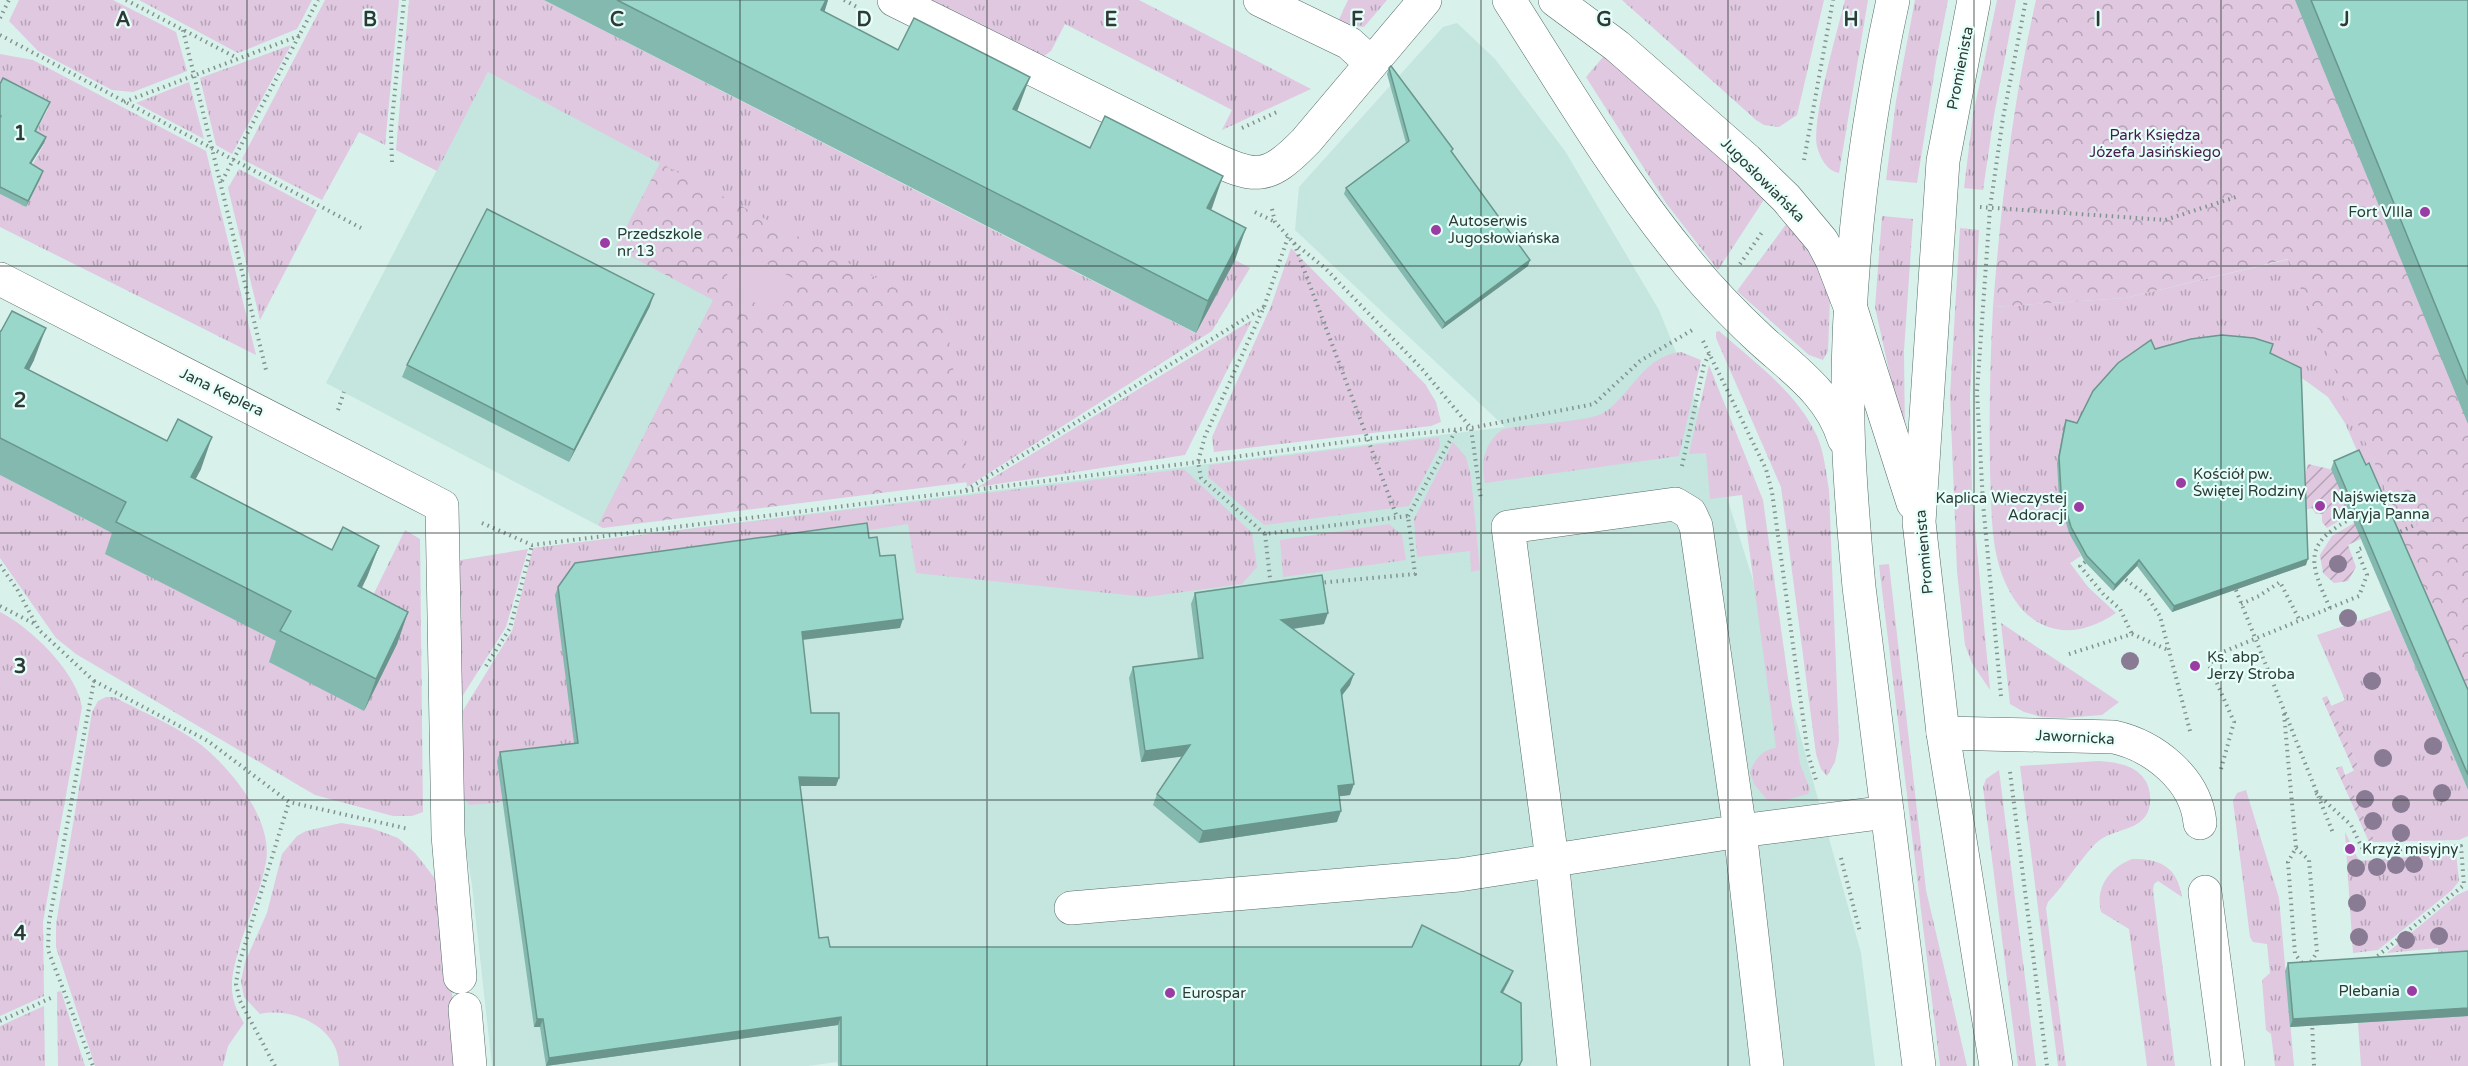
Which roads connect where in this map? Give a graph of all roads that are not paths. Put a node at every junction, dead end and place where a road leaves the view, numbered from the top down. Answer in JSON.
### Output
{"nodes":[{"id":1,"x":894,"y":0,"type":"edge"},
{"id":2,"x":1260,"y":0,"type":"edge"},
{"id":3,"x":1425,"y":0,"type":"edge"},
{"id":4,"x":1509,"y":0,"type":"edge"},
{"id":5,"x":1556,"y":0,"type":"edge"},
{"id":6,"x":1893,"y":0,"type":"edge"},
{"id":7,"x":1974,"y":0,"type":"edge"},
{"id":8,"x":1371,"y":63,"type":"junction"},
{"id":9,"x":0,"y":279,"type":"edge"},
{"id":10,"x":1852,"y":312,"type":"junction"},
{"id":11,"x":1850,"y":464,"type":"junction"},
{"id":12,"x":1919,"y":522,"type":"junction"},
{"id":13,"x":1943,"y":733,"type":"junction"},
{"id":14,"x":1887,"y":812,"type":"junction"},
{"id":15,"x":2200,"y":823,"type":"dead end"},
{"id":16,"x":1740,"y":831,"type":"junction"},
{"id":17,"x":1552,"y":860,"type":"junction"},
{"id":18,"x":2205,"y":892,"type":"dead end"},
{"id":19,"x":1071,"y":908,"type":"dead end"},
{"id":20,"x":460,"y":977,"type":"dead end"},
{"id":21,"x":465,"y":1009,"type":"dead end"},
{"id":22,"x":470,"y":1066,"type":"edge"},
{"id":23,"x":1574,"y":1066,"type":"edge"},
{"id":24,"x":1767,"y":1066,"type":"edge"},
{"id":25,"x":1918,"y":1066,"type":"edge"},
{"id":26,"x":1996,"y":1066,"type":"edge"},
{"id":27,"x":2228,"y":1066,"type":"edge"}],
"edges":[{"from":1,"to":8,"type":"street"},
{"from":2,"to":8,"type":"street"},
{"from":3,"to":8,"type":"street"},
{"from":4,"to":11,"type":"street"},
{"from":5,"to":10,"type":"street","name":"Jugosłowiańska"},
{"from":6,"to":10,"type":"street"},
{"from":7,"to":12,"type":"street","name":"Promienista"},
{"from":9,"to":20,"type":"street","name":"Jana Keplera"},
{"from":10,"to":11,"type":"street"},
{"from":10,"to":12,"type":"street","name":"Jugosłowiańska"},
{"from":11,"to":14,"type":"street"},
{"from":12,"to":13,"type":"street","name":"Promienista"},
{"from":13,"to":15,"type":"street","name":"Jawornicka"},
{"from":13,"to":26,"type":"street","name":"Promienista"},
{"from":14,"to":16,"type":"street"},
{"from":14,"to":25,"type":"street"},
{"from":16,"to":17,"type":"street"},
{"from":16,"to":17,"type":"street"},
{"from":16,"to":24,"type":"street"},
{"from":17,"to":19,"type":"street"},
{"from":17,"to":23,"type":"street"},
{"from":18,"to":27,"type":"street"},
{"from":21,"to":22,"type":"street"}]}
